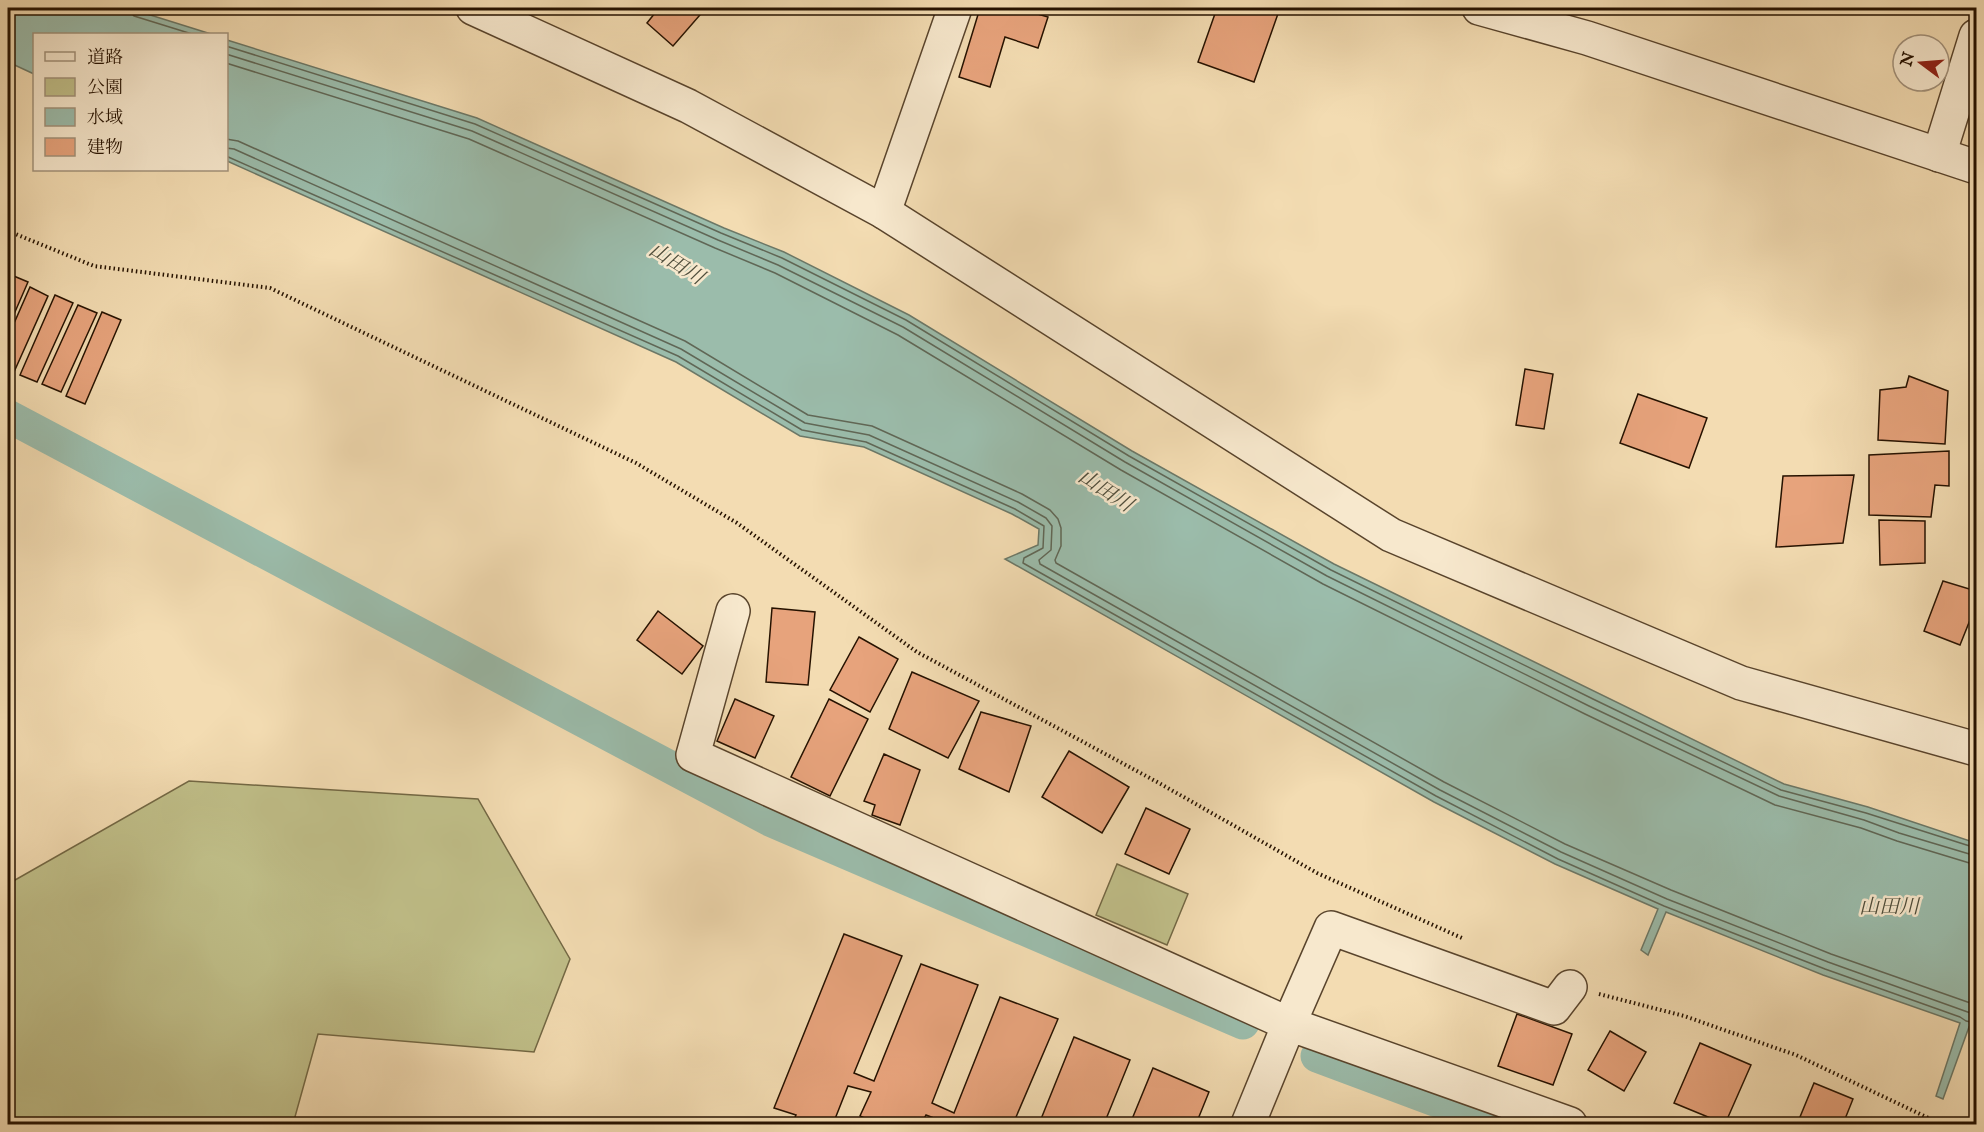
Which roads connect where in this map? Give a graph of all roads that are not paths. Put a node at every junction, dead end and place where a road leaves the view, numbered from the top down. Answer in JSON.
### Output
{"nodes":[{"id":1,"x":473,"y":8,"type":"edge"},
{"id":2,"x":954,"y":8,"type":"edge"},
{"id":3,"x":1479,"y":8,"type":"edge"},
{"id":4,"x":1977,"y":36,"type":"edge"},
{"id":5,"x":1939,"y":155,"type":"junction"},
{"id":6,"x":1977,"y":167,"type":"edge"},
{"id":7,"x":884,"y":212,"type":"junction"},
{"id":8,"x":733,"y":611,"type":"dead end"},
{"id":9,"x":1977,"y":749,"type":"edge"},
{"id":10,"x":1570,"y":987,"type":"road end"},
{"id":11,"x":1289,"y":1024,"type":"junction"},
{"id":12,"x":1248,"y":1125,"type":"edge"},
{"id":13,"x":1570,"y":1125,"type":"edge"}],
"edges":[{"from":1,"to":7,"type":"street"},
{"from":2,"to":7,"type":"street"},
{"from":3,"to":5,"type":"street"},
{"from":4,"to":5,"type":"street"},
{"from":5,"to":6,"type":"street"},
{"from":7,"to":9,"type":"street"},
{"from":8,"to":11,"type":"street"},
{"from":10,"to":11,"type":"street"},
{"from":11,"to":12,"type":"street"},
{"from":11,"to":13,"type":"street"}]}
